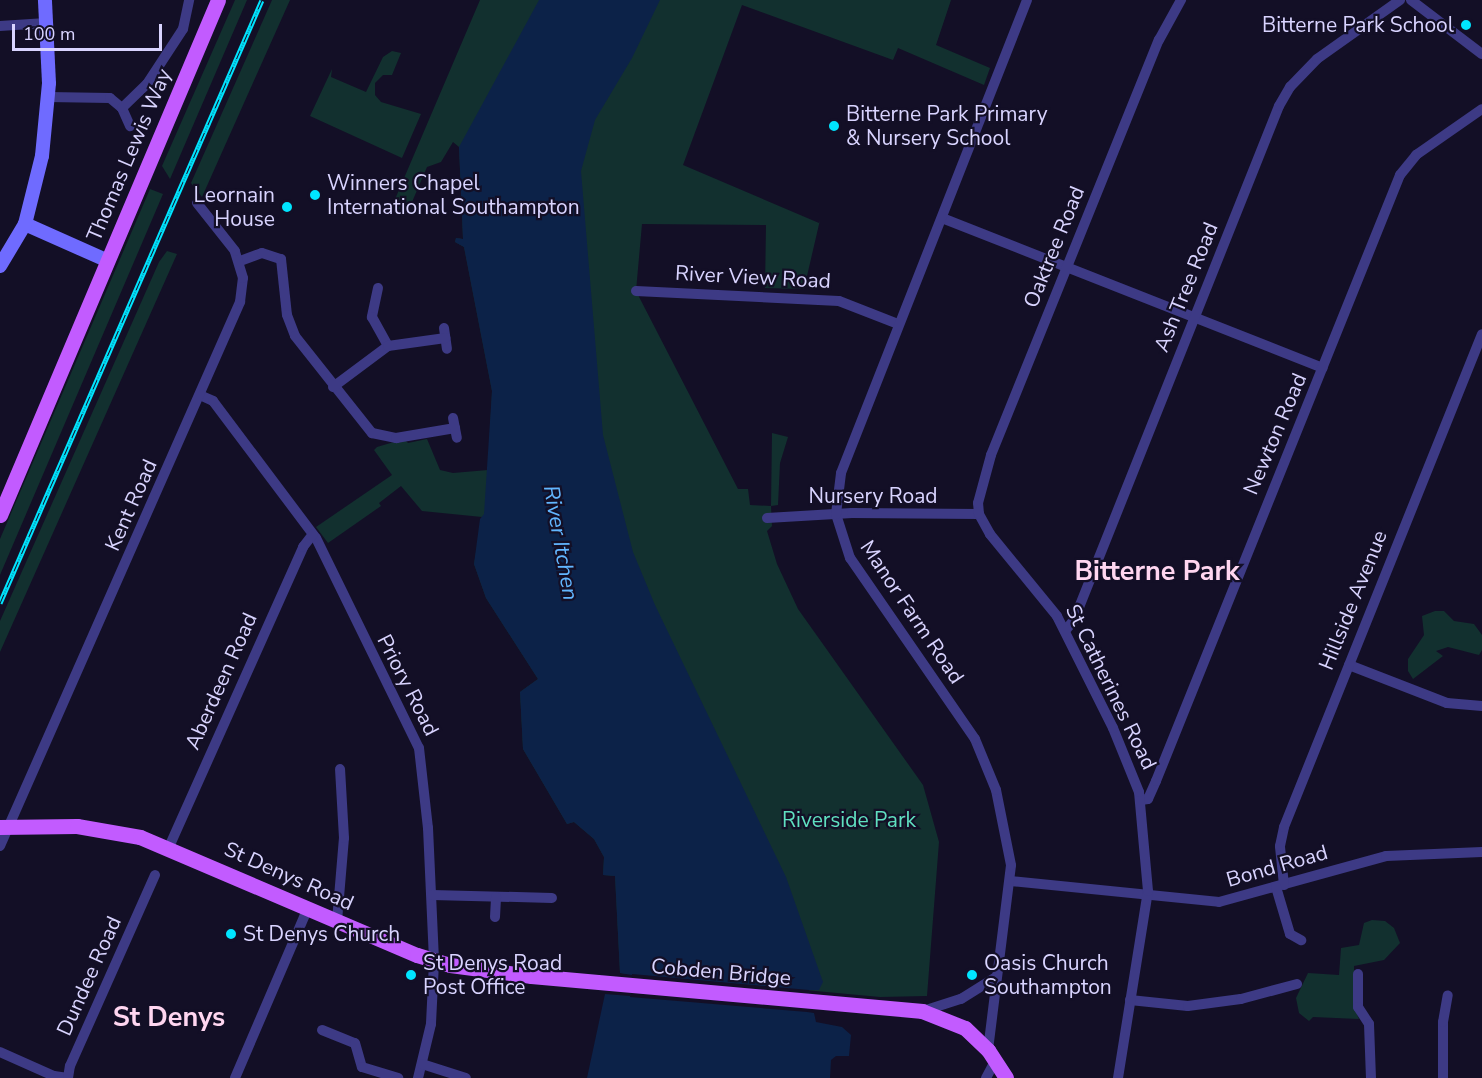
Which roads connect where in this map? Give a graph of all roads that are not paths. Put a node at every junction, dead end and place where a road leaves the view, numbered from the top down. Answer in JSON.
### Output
{"nodes":[{"id":1,"x":45,"y":0,"type":"edge"},
{"id":2,"x":189,"y":0,"type":"edge"},
{"id":3,"x":218,"y":0,"type":"edge"},
{"id":4,"x":1027,"y":0,"type":"edge"},
{"id":5,"x":1181,"y":0,"type":"edge"},
{"id":6,"x":1400,"y":0,"type":"edge"},
{"id":7,"x":1411,"y":0,"type":"edge"},
{"id":8,"x":46,"y":23,"type":"junction"},
{"id":9,"x":0,"y":26,"type":"edge"},
{"id":10,"x":1482,"y":54,"type":"edge"},
{"id":11,"x":48,"y":97,"type":"junction"},
{"id":12,"x":122,"y":108,"type":"junction"},
{"id":13,"x":1482,"y":109,"type":"edge"},
{"id":14,"x":130,"y":126,"type":"dead end"},
{"id":15,"x":197,"y":203,"type":"dead end"},
{"id":16,"x":942,"y":218,"type":"junction"},
{"id":17,"x":25,"y":224,"type":"junction"},
{"id":18,"x":106,"y":260,"type":"junction"},
{"id":19,"x":240,"y":261,"type":"junction"},
{"id":20,"x":0,"y":266,"type":"edge"},
{"id":21,"x":1067,"y":267,"type":"junction"},
{"id":22,"x":378,"y":288,"type":"dead end"},
{"id":23,"x":636,"y":291,"type":"dead end"},
{"id":24,"x":1196,"y":317,"type":"junction"},
{"id":25,"x":898,"y":324,"type":"junction"},
{"id":26,"x":1482,"y":334,"type":"edge"},
{"id":27,"x":445,"y":338,"type":"dead end"},
{"id":28,"x":388,"y":346,"type":"junction"},
{"id":29,"x":1323,"y":368,"type":"junction"},
{"id":30,"x":333,"y":387,"type":"junction"},
{"id":31,"x":202,"y":396,"type":"junction"},
{"id":32,"x":455,"y":428,"type":"dead end"},
{"id":33,"x":836,"y":514,"type":"junction"},
{"id":34,"x":979,"y":514,"type":"junction"},
{"id":35,"x":0,"y":515,"type":"edge"},
{"id":36,"x":767,"y":518,"type":"dead end"},
{"id":37,"x":313,"y":534,"type":"junction"},
{"id":38,"x":1065,"y":631,"type":"junction"},
{"id":39,"x":1349,"y":665,"type":"junction"},
{"id":40,"x":1482,"y":706,"type":"edge"},
{"id":41,"x":340,"y":769,"type":"dead end"},
{"id":42,"x":1141,"y":800,"type":"junction"},
{"id":43,"x":4,"y":827,"type":"edge"},
{"id":44,"x":0,"y":846,"type":"edge"},
{"id":45,"x":169,"y":847,"type":"junction"},
{"id":46,"x":1482,"y":852,"type":"edge"},
{"id":47,"x":155,"y":875,"type":"dead end"},
{"id":48,"x":1010,"y":881,"type":"junction"},
{"id":49,"x":1280,"y":886,"type":"junction"},
{"id":50,"x":148,"y":891,"type":"junction"},
{"id":51,"x":432,"y":895,"type":"junction"},
{"id":52,"x":159,"y":896,"type":"dead end"},
{"id":53,"x":1147,"y":896,"type":"junction"},
{"id":54,"x":496,"y":897,"type":"junction"},
{"id":55,"x":552,"y":898,"type":"dead end"},
{"id":56,"x":308,"y":908,"type":"junction"},
{"id":57,"x":495,"y":916,"type":"dead end"},
{"id":58,"x":337,"y":921,"type":"junction"},
{"id":59,"x":1300,"y":940,"type":"dead end"},
{"id":60,"x":434,"y":962,"type":"junction"},
{"id":61,"x":1358,"y":974,"type":"dead end"},
{"id":62,"x":996,"y":977,"type":"junction"},
{"id":63,"x":1297,"y":984,"type":"dead end"},
{"id":64,"x":631,"y":985,"type":"joint"},
{"id":65,"x":1448,"y":995,"type":"dead end"},
{"id":66,"x":1130,"y":1000,"type":"junction"},
{"id":67,"x":922,"y":1011,"type":"junction"},
{"id":68,"x":322,"y":1030,"type":"dead end"},
{"id":69,"x":0,"y":1052,"type":"edge"},
{"id":70,"x":991,"y":1056,"type":"junction"},
{"id":71,"x":422,"y":1064,"type":"junction"},
{"id":72,"x":366,"y":1074,"type":"edge"},
{"id":73,"x":68,"y":1078,"type":"edge"},
{"id":74,"x":235,"y":1078,"type":"edge"},
{"id":75,"x":398,"y":1078,"type":"edge"},
{"id":76,"x":417,"y":1078,"type":"edge"},
{"id":77,"x":466,"y":1078,"type":"edge"},
{"id":78,"x":986,"y":1078,"type":"edge"},
{"id":79,"x":1006,"y":1078,"type":"edge"},
{"id":80,"x":1118,"y":1078,"type":"edge"},
{"id":81,"x":1371,"y":1078,"type":"edge"},
{"id":82,"x":1443,"y":1078,"type":"edge"}],
"edges":[{"from":1,"to":8,"type":"street"},
{"from":2,"to":12,"type":"street"},
{"from":3,"to":18,"type":"main road","name":"Thomas Lewis Way"},
{"from":4,"to":16,"type":"street","name":"Manor Farm Road"},
{"from":5,"to":21,"type":"street","name":"Oaktree Road"},
{"from":6,"to":24,"type":"street","name":"Ash Tree Road"},
{"from":7,"to":10,"type":"street"},
{"from":8,"to":9,"type":"street"},
{"from":8,"to":11,"type":"street"},
{"from":11,"to":12,"type":"street"},
{"from":11,"to":17,"type":"street"},
{"from":12,"to":14,"type":"street"},
{"from":13,"to":29,"type":"street","name":"Newton Road"},
{"from":15,"to":19,"type":"street","name":"Kent Road"},
{"from":16,"to":21,"type":"street"},
{"from":16,"to":25,"type":"street","name":"Manor Farm Road"},
{"from":17,"to":18,"type":"street","name":"Thomas Lewis Way"},
{"from":17,"to":20,"type":"street"},
{"from":18,"to":35,"type":"main road","name":"Thomas Lewis Way"},
{"from":19,"to":30,"type":"street"},
{"from":19,"to":31,"type":"street","name":"Kent Road"},
{"from":21,"to":24,"type":"street"},
{"from":21,"to":34,"type":"street","name":"Oaktree Road"},
{"from":22,"to":28,"type":"street"},
{"from":23,"to":25,"type":"street","name":"River View Road"},
{"from":24,"to":29,"type":"street"},
{"from":24,"to":38,"type":"street","name":"Ash Tree Road"},
{"from":25,"to":33,"type":"street","name":"Manor Farm Road"},
{"from":26,"to":39,"type":"street","name":"Hillside Avenue"},
{"from":27,"to":28,"type":"street"},
{"from":28,"to":30,"type":"street"},
{"from":29,"to":42,"type":"street","name":"Newton Road"},
{"from":30,"to":32,"type":"street"},
{"from":31,"to":37,"type":"street","name":"Priory Road"},
{"from":31,"to":43,"type":"street","name":"Kent Road"},
{"from":33,"to":34,"type":"street","name":"Nursery Road"},
{"from":33,"to":36,"type":"street","name":"Nursery Road"},
{"from":33,"to":48,"type":"street","name":"Manor Farm Road"},
{"from":34,"to":38,"type":"street","name":"St Catherines Road"},
{"from":37,"to":45,"type":"street","name":"Aberdeen Road"},
{"from":37,"to":51,"type":"street","name":"Priory Road"},
{"from":38,"to":42,"type":"street","name":"St Catherines Road"},
{"from":39,"to":40,"type":"street"},
{"from":39,"to":49,"type":"street","name":"Hillside Avenue"},
{"from":41,"to":58,"type":"street"},
{"from":42,"to":53,"type":"street","name":"St Catherines Road"},
{"from":43,"to":44,"type":"street","name":"Kent Road"},
{"from":43,"to":45,"type":"main road","name":"St Denys Road"},
{"from":45,"to":56,"type":"main road","name":"St Denys Road"},
{"from":46,"to":49,"type":"street","name":"Bond Road"},
{"from":47,"to":50,"type":"street","name":"Dundee Road"},
{"from":48,"to":53,"type":"street","name":"Bond Road"},
{"from":48,"to":62,"type":"street","name":"Manor Farm Road"},
{"from":49,"to":53,"type":"street","name":"Bond Road"},
{"from":49,"to":59,"type":"street","name":"Hillside Avenue"},
{"from":50,"to":52,"type":"street"},
{"from":50,"to":73,"type":"street","name":"Dundee Road"},
{"from":51,"to":54,"type":"street"},
{"from":51,"to":60,"type":"street","name":"Priory Road"},
{"from":53,"to":66,"type":"street","name":"St Catherines Road"},
{"from":54,"to":55,"type":"street"},
{"from":54,"to":57,"type":"street"},
{"from":56,"to":58,"type":"main road","name":"St Denys Road"},
{"from":56,"to":74,"type":"street"},
{"from":58,"to":60,"type":"main road","name":"St Denys Road"},
{"from":60,"to":64,"type":"main road","name":"St Denys Road"},
{"from":60,"to":71,"type":"street","name":"Priory Road"},
{"from":61,"to":81,"type":"street"},
{"from":62,"to":67,"type":"street"},
{"from":62,"to":70,"type":"street","name":"Manor Farm Road"},
{"from":63,"to":66,"type":"street"},
{"from":64,"to":67,"type":"main road","name":"Cobden Bridge"},
{"from":65,"to":82,"type":"street"},
{"from":66,"to":80,"type":"street","name":"St Catherines Road"},
{"from":67,"to":70,"type":"main road","name":"Cobden Bridge"},
{"from":68,"to":72,"type":"street"},
{"from":69,"to":73,"type":"street"},
{"from":70,"to":78,"type":"street"},
{"from":70,"to":79,"type":"main road","name":"Cobden Bridge"},
{"from":71,"to":76,"type":"street","name":"Priory Road"},
{"from":71,"to":77,"type":"street"},
{"from":72,"to":75,"type":"street"}]}
